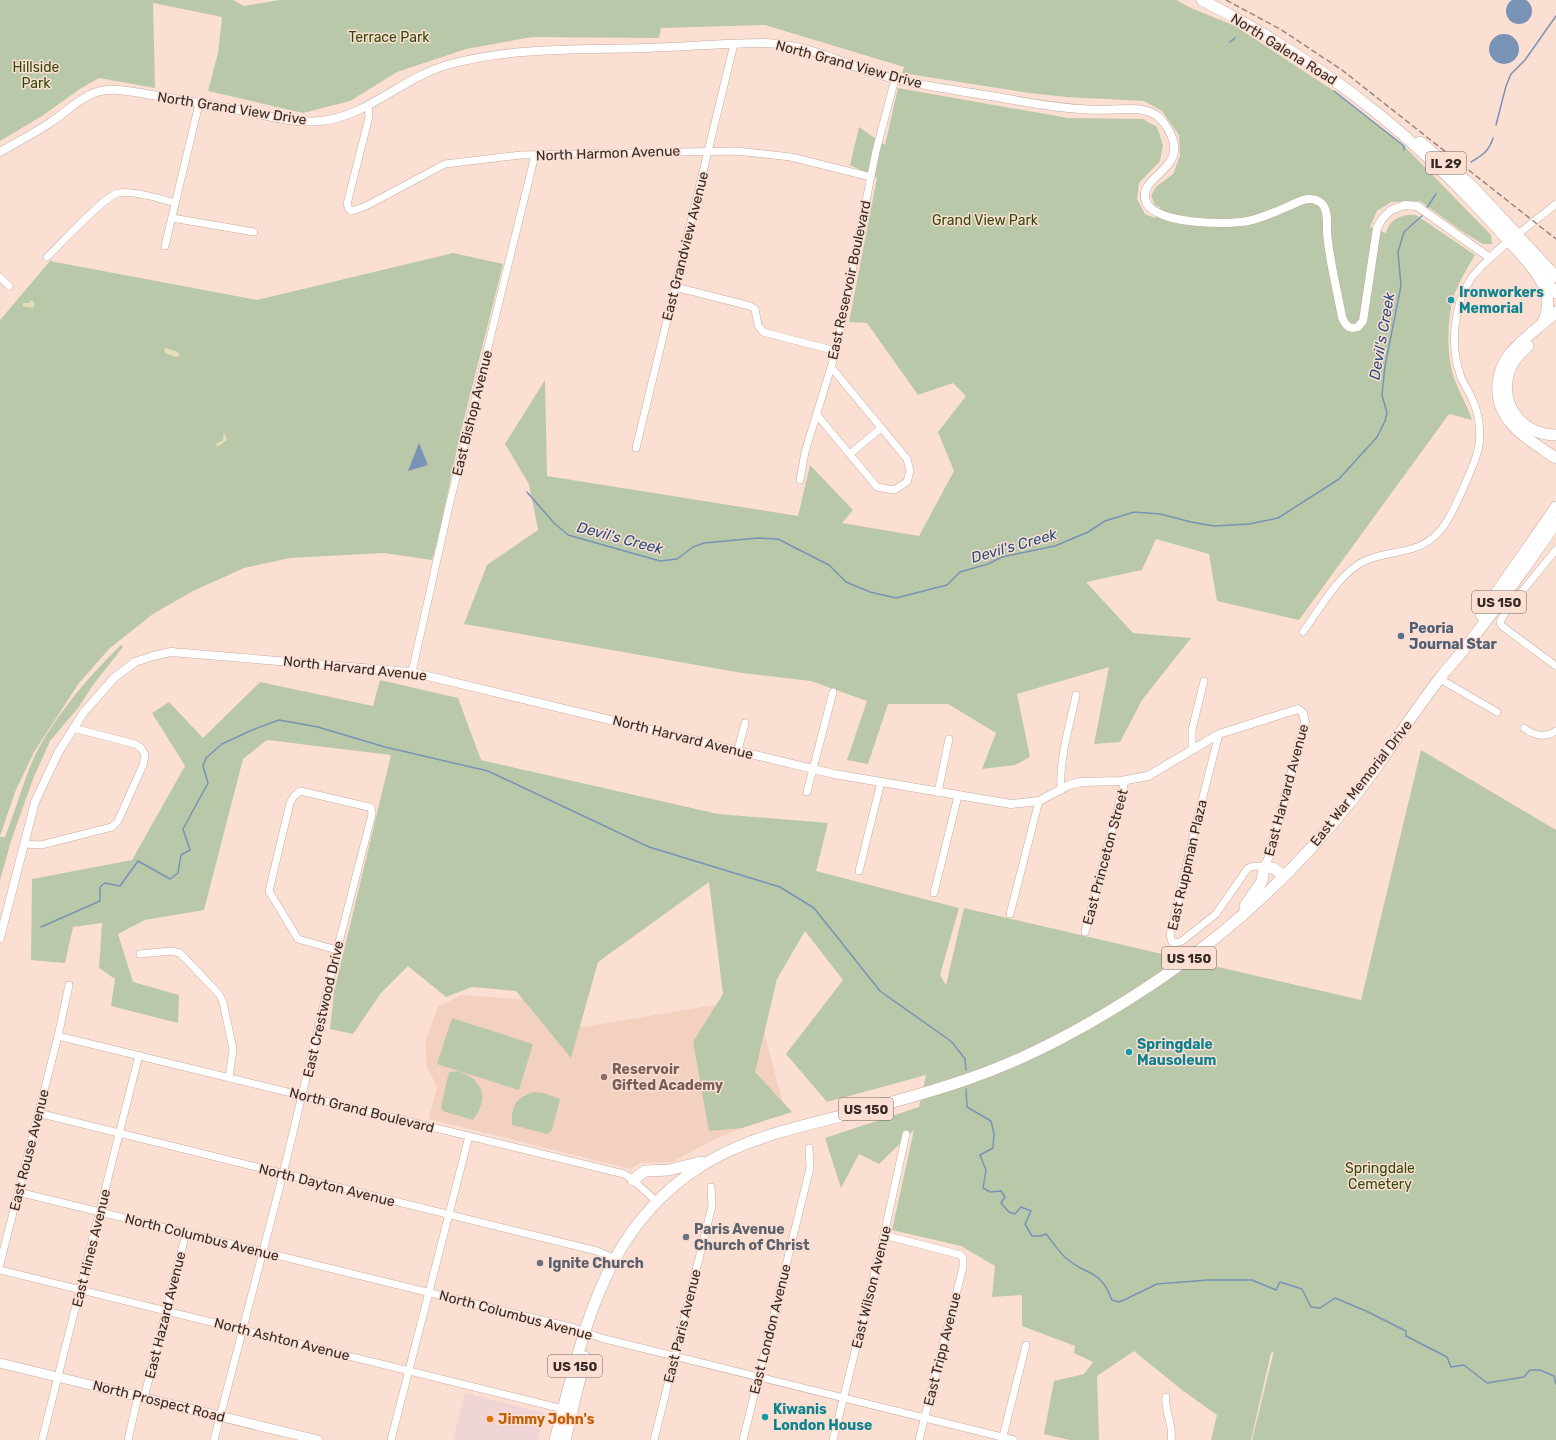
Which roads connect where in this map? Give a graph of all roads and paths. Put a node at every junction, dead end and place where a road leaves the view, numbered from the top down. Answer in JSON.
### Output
{"nodes":[{"id":1,"x":1202,"y":0,"type":"edge"},
{"id":2,"x":734,"y":44,"type":"junction"},
{"id":3,"x":895,"y":79,"type":"junction"},
{"id":4,"x":199,"y":104,"type":"junction"},
{"id":5,"x":368,"y":105,"type":"junction"},
{"id":6,"x":708,"y":150,"type":"junction"},
{"id":7,"x":0,"y":152,"type":"edge"},
{"id":8,"x":535,"y":155,"type":"junction"},
{"id":9,"x":871,"y":177,"type":"junction"},
{"id":10,"x":175,"y":202,"type":"junction"},
{"id":11,"x":1556,"y":204,"type":"edge"},
{"id":12,"x":172,"y":218,"type":"junction"},
{"id":13,"x":254,"y":232,"type":"dead end"},
{"id":14,"x":1513,"y":237,"type":"junction"},
{"id":15,"x":165,"y":246,"type":"dead end"},
{"id":16,"x":47,"y":257,"type":"dead end"},
{"id":17,"x":1490,"y":258,"type":"junction"},
{"id":18,"x":1524,"y":258,"type":"junction"},
{"id":19,"x":0,"y":277,"type":"edge"},
{"id":20,"x":1556,"y":277,"type":"edge"},
{"id":21,"x":9,"y":286,"type":"dead end"},
{"id":22,"x":675,"y":287,"type":"junction"},
{"id":23,"x":1556,"y":293,"type":"edge"},
{"id":24,"x":1556,"y":312,"type":"edge"},
{"id":25,"x":1555,"y":323,"type":"edge"},
{"id":26,"x":1535,"y":331,"type":"junction"},
{"id":27,"x":836,"y":351,"type":"junction"},
{"id":28,"x":831,"y":367,"type":"junction"},
{"id":29,"x":817,"y":415,"type":"junction"},
{"id":30,"x":881,"y":428,"type":"junction"},
{"id":31,"x":1556,"y":435,"type":"edge"},
{"id":32,"x":636,"y":448,"type":"dead end"},
{"id":33,"x":850,"y":454,"type":"junction"},
{"id":34,"x":1556,"y":458,"type":"edge"},
{"id":35,"x":800,"y":480,"type":"dead end"},
{"id":36,"x":1556,"y":506,"type":"edge"},
{"id":37,"x":1551,"y":527,"type":"edge"},
{"id":38,"x":1556,"y":550,"type":"edge"},
{"id":39,"x":1303,"y":632,"type":"dead end"},
{"id":40,"x":1556,"y":666,"type":"edge"},
{"id":41,"x":412,"y":672,"type":"junction"},
{"id":42,"x":1440,"y":679,"type":"junction"},
{"id":43,"x":1204,"y":681,"type":"dead end"},
{"id":44,"x":833,"y":692,"type":"dead end"},
{"id":45,"x":1076,"y":695,"type":"dead end"},
{"id":46,"x":1303,"y":712,"type":"joint"},
{"id":47,"x":1497,"y":712,"type":"dead end"},
{"id":48,"x":745,"y":723,"type":"dead end"},
{"id":49,"x":73,"y":728,"type":"junction"},
{"id":50,"x":1524,"y":728,"type":"dead end"},
{"id":51,"x":1556,"y":732,"type":"edge"},
{"id":52,"x":1219,"y":734,"type":"junction"},
{"id":53,"x":949,"y":739,"type":"dead end"},
{"id":54,"x":738,"y":750,"type":"junction"},
{"id":55,"x":1192,"y":750,"type":"junction"},
{"id":56,"x":815,"y":769,"type":"junction"},
{"id":57,"x":1125,"y":781,"type":"junction"},
{"id":58,"x":881,"y":782,"type":"junction"},
{"id":59,"x":1061,"y":790,"type":"junction"},
{"id":60,"x":807,"y":792,"type":"dead end"},
{"id":61,"x":938,"y":792,"type":"junction"},
{"id":62,"x":958,"y":796,"type":"junction"},
{"id":63,"x":1039,"y":801,"type":"junction"},
{"id":64,"x":25,"y":844,"type":"junction"},
{"id":65,"x":1269,"y":856,"type":"joint"},
{"id":66,"x":1268,"y":867,"type":"junction"},
{"id":67,"x":859,"y":871,"type":"dead end"},
{"id":68,"x":1284,"y":876,"type":"junction"},
{"id":69,"x":934,"y":893,"type":"dead end"},
{"id":70,"x":1010,"y":914,"type":"dead end"},
{"id":71,"x":1085,"y":932,"type":"dead end"},
{"id":72,"x":1218,"y":936,"type":"junction"},
{"id":73,"x":0,"y":938,"type":"edge"},
{"id":74,"x":337,"y":950,"type":"junction"},
{"id":75,"x":140,"y":954,"type":"dead end"},
{"id":76,"x":69,"y":985,"type":"dead end"},
{"id":77,"x":58,"y":1036,"type":"junction"},
{"id":78,"x":139,"y":1055,"type":"junction"},
{"id":79,"x":229,"y":1078,"type":"junction"},
{"id":80,"x":303,"y":1096,"type":"junction"},
{"id":81,"x":38,"y":1113,"type":"junction"},
{"id":82,"x":120,"y":1134,"type":"junction"},
{"id":83,"x":906,"y":1134,"type":"dead end"},
{"id":84,"x":469,"y":1136,"type":"junction"},
{"id":85,"x":808,"y":1148,"type":"dead end"},
{"id":86,"x":716,"y":1156,"type":"junction"},
{"id":87,"x":283,"y":1174,"type":"junction"},
{"id":88,"x":633,"y":1180,"type":"junction"},
{"id":89,"x":711,"y":1187,"type":"dead end"},
{"id":90,"x":18,"y":1192,"type":"junction"},
{"id":91,"x":657,"y":1202,"type":"junction"},
{"id":92,"x":100,"y":1212,"type":"junction"},
{"id":93,"x":449,"y":1215,"type":"junction"},
{"id":94,"x":186,"y":1232,"type":"junction"},
{"id":95,"x":884,"y":1234,"type":"junction"},
{"id":96,"x":263,"y":1252,"type":"junction"},
{"id":97,"x":615,"y":1259,"type":"junction"},
{"id":98,"x":0,"y":1264,"type":"edge"},
{"id":99,"x":0,"y":1270,"type":"edge"},
{"id":100,"x":80,"y":1290,"type":"junction"},
{"id":101,"x":429,"y":1292,"type":"junction"},
{"id":102,"x":166,"y":1311,"type":"junction"},
{"id":103,"x":244,"y":1330,"type":"junction"},
{"id":104,"x":588,"y":1333,"type":"junction"},
{"id":105,"x":1026,"y":1345,"type":"dead end"},
{"id":106,"x":674,"y":1356,"type":"junction"},
{"id":107,"x":0,"y":1363,"type":"edge"},
{"id":108,"x":409,"y":1370,"type":"junction"},
{"id":109,"x":758,"y":1376,"type":"junction"},
{"id":110,"x":58,"y":1377,"type":"junction"},
{"id":111,"x":141,"y":1397,"type":"junction"},
{"id":112,"x":843,"y":1397,"type":"junction"},
{"id":113,"x":1166,"y":1397,"type":"dead end"},
{"id":114,"x":563,"y":1409,"type":"junction"},
{"id":115,"x":221,"y":1416,"type":"junction"},
{"id":116,"x":924,"y":1418,"type":"junction"},
{"id":117,"x":1003,"y":1439,"type":"edge"},
{"id":118,"x":42,"y":1440,"type":"edge"},
{"id":119,"x":128,"y":1440,"type":"edge"},
{"id":120,"x":214,"y":1440,"type":"edge"},
{"id":121,"x":318,"y":1440,"type":"edge"},
{"id":122,"x":391,"y":1440,"type":"edge"},
{"id":123,"x":555,"y":1440,"type":"edge"},
{"id":124,"x":565,"y":1440,"type":"edge"},
{"id":125,"x":654,"y":1440,"type":"edge"},
{"id":126,"x":742,"y":1440,"type":"edge"},
{"id":127,"x":833,"y":1440,"type":"edge"},
{"id":128,"x":919,"y":1440,"type":"edge"},
{"id":129,"x":1014,"y":1440,"type":"edge"},
{"id":130,"x":1171,"y":1440,"type":"edge"}],
"edges":[{"from":1,"to":14,"type":"main road","name":"North Galena Road","number":"IL 29"},
{"from":2,"to":3,"type":"street","name":"North Grand View Drive"},
{"from":2,"to":5,"type":"street","name":"North Grand View Drive"},
{"from":2,"to":6,"type":"street","name":"East Grandview Avenue"},
{"from":3,"to":9,"type":"street","name":"East Reservoir Boulevard"},
{"from":3,"to":17,"type":"street","name":"North Grand View Drive"},
{"from":4,"to":5,"type":"street","name":"North Grand View Drive"},
{"from":4,"to":7,"type":"street","name":"North Grand View Drive"},
{"from":4,"to":10,"type":"street"},
{"from":5,"to":8,"type":"street","name":"North Harmon Avenue"},
{"from":6,"to":8,"type":"street","name":"North Harmon Avenue"},
{"from":6,"to":9,"type":"street","name":"North Harmon Avenue"},
{"from":6,"to":22,"type":"street","name":"East Grandview Avenue"},
{"from":8,"to":41,"type":"street","name":"East Bishop Avenue"},
{"from":9,"to":27,"type":"street","name":"East Reservoir Boulevard"},
{"from":10,"to":12,"type":"street"},
{"from":10,"to":16,"type":"street"},
{"from":11,"to":14,"type":"street"},
{"from":12,"to":13,"type":"street"},
{"from":12,"to":15,"type":"street"},
{"from":14,"to":17,"type":"street"},
{"from":14,"to":18,"type":"main road","number":"IL 29"},
{"from":14,"to":20,"type":"main road","number":"IL 29"},
{"from":17,"to":39,"type":"street"},
{"from":18,"to":23,"type":"main road","number":"IL 29"},
{"from":18,"to":26,"type":"main road"},
{"from":19,"to":21,"type":"street"},
{"from":22,"to":27,"type":"street"},
{"from":22,"to":32,"type":"street","name":"East Grandview Avenue"},
{"from":24,"to":26,"type":"main road"},
{"from":25,"to":31,"type":"main road"},
{"from":26,"to":34,"type":"main road"},
{"from":27,"to":28,"type":"street","name":"East Reservoir Boulevard"},
{"from":28,"to":29,"type":"street","name":"East Reservoir Boulevard"},
{"from":28,"to":30,"type":"street"},
{"from":29,"to":33,"type":"street"},
{"from":29,"to":35,"type":"street","name":"East Reservoir Boulevard"},
{"from":30,"to":33,"type":"street"},
{"from":30,"to":33,"type":"street"},
{"from":36,"to":37,"type":"main road","name":"East War Memorial Drive"},
{"from":37,"to":42,"type":"main road","name":"East War Memorial Drive","number":"US 150"},
{"from":38,"to":40,"type":"street"},
{"from":41,"to":49,"type":"street","name":"North Harvard Avenue"},
{"from":41,"to":54,"type":"street","name":"North Harvard Avenue"},
{"from":42,"to":47,"type":"street"},
{"from":42,"to":68,"type":"main road","name":"East War Memorial Drive","number":"US 150"},
{"from":43,"to":55,"type":"street"},
{"from":44,"to":56,"type":"street"},
{"from":45,"to":59,"type":"street"},
{"from":46,"to":52,"type":"street","name":"North Harvard Avenue"},
{"from":46,"to":65,"type":"street","name":"East Harvard Avenue"},
{"from":48,"to":54,"type":"street"},
{"from":49,"to":64,"type":"street","name":"North Harvard Avenue"},
{"from":49,"to":64,"type":"street"},
{"from":50,"to":51,"type":"street"},
{"from":52,"to":55,"type":"street","name":"North Harvard Avenue"},
{"from":52,"to":66,"type":"street","name":"East Ruppman Plaza"},
{"from":53,"to":61,"type":"street"},
{"from":54,"to":56,"type":"street","name":"North Harvard Avenue"},
{"from":55,"to":57,"type":"street","name":"North Harvard Avenue"},
{"from":56,"to":58,"type":"street","name":"North Harvard Avenue"},
{"from":56,"to":60,"type":"street"},
{"from":57,"to":59,"type":"street","name":"North Harvard Avenue"},
{"from":57,"to":71,"type":"street","name":"East Princeton Street"},
{"from":58,"to":61,"type":"street","name":"North Harvard Avenue"},
{"from":58,"to":67,"type":"street"},
{"from":59,"to":63,"type":"street","name":"North Harvard Avenue"},
{"from":61,"to":62,"type":"street","name":"North Harvard Avenue"},
{"from":62,"to":63,"type":"street","name":"North Harvard Avenue"},
{"from":62,"to":69,"type":"street"},
{"from":63,"to":70,"type":"street"},
{"from":64,"to":73,"type":"street","name":"North Harvard Avenue"},
{"from":65,"to":66,"type":"main road"},
{"from":66,"to":68,"type":"main road"},
{"from":66,"to":72,"type":"main road"},
{"from":68,"to":72,"type":"main road","name":"East War Memorial Drive","number":"US 150"},
{"from":72,"to":86,"type":"main road","name":"East War Memorial Drive","number":"US 150"},
{"from":74,"to":74,"type":"street","name":"East Crestwood Drive"},
{"from":74,"to":80,"type":"street","name":"East Crestwood Drive"},
{"from":75,"to":79,"type":"street"},
{"from":76,"to":77,"type":"street","name":"East Rouse Avenue"},
{"from":77,"to":78,"type":"street","name":"North Grand Boulevard"},
{"from":77,"to":81,"type":"street","name":"East Rouse Avenue"},
{"from":78,"to":79,"type":"street","name":"North Grand Boulevard"},
{"from":78,"to":82,"type":"street","name":"East Hines Avenue"},
{"from":79,"to":80,"type":"street","name":"North Grand Boulevard"},
{"from":80,"to":84,"type":"street","name":"North Grand Boulevard"},
{"from":80,"to":87,"type":"street","name":"East Crestwood Drive"},
{"from":81,"to":82,"type":"street","name":"North Dayton Avenue"},
{"from":81,"to":90,"type":"street","name":"East Rouse Avenue"},
{"from":82,"to":87,"type":"street","name":"North Dayton Avenue"},
{"from":82,"to":92,"type":"street","name":"East Hines Avenue"},
{"from":83,"to":95,"type":"street","name":"East Wilson Avenue"},
{"from":84,"to":88,"type":"street","name":"North Grand Boulevard"},
{"from":84,"to":93,"type":"street"},
{"from":85,"to":109,"type":"street","name":"East London Avenue"},
{"from":86,"to":88,"type":"main road"},
{"from":86,"to":91,"type":"main road","name":"East War Memorial Drive","number":"US 150"},
{"from":87,"to":93,"type":"street","name":"North Dayton Avenue"},
{"from":87,"to":96,"type":"street","name":"East Crestwood Drive"},
{"from":88,"to":91,"type":"street","name":"North Grand Boulevard"},
{"from":89,"to":106,"type":"street","name":"East Paris Avenue"},
{"from":90,"to":92,"type":"street","name":"North Columbus Avenue"},
{"from":90,"to":98,"type":"street","name":"East Rouse Avenue"},
{"from":91,"to":97,"type":"main road","name":"East War Memorial Drive","number":"US 150"},
{"from":92,"to":94,"type":"street","name":"North Columbus Avenue"},
{"from":92,"to":100,"type":"street","name":"East Hines Avenue"},
{"from":93,"to":97,"type":"street","name":"North Dayton Avenue"},
{"from":93,"to":101,"type":"street"},
{"from":94,"to":96,"type":"street","name":"North Columbus Avenue"},
{"from":94,"to":102,"type":"street","name":"East Hazard Avenue"},
{"from":95,"to":112,"type":"street","name":"East Wilson Avenue"},
{"from":95,"to":116,"type":"street","name":"East Tripp Avenue"},
{"from":96,"to":101,"type":"street","name":"North Columbus Avenue"},
{"from":96,"to":103,"type":"street","name":"East Crestwood Drive"},
{"from":97,"to":104,"type":"main road","name":"East War Memorial Drive","number":"US 150"},
{"from":99,"to":100,"type":"street","name":"North Ashton Avenue"},
{"from":100,"to":102,"type":"street","name":"North Ashton Avenue"},
{"from":100,"to":110,"type":"street","name":"East Hines Avenue"},
{"from":101,"to":104,"type":"street","name":"North Columbus Avenue"},
{"from":101,"to":108,"type":"street"},
{"from":102,"to":103,"type":"street","name":"North Ashton Avenue"},
{"from":102,"to":111,"type":"street","name":"East Hazard Avenue"},
{"from":103,"to":108,"type":"street","name":"North Ashton Avenue"},
{"from":103,"to":115,"type":"street","name":"East Crestwood Drive"},
{"from":104,"to":106,"type":"street","name":"North Columbus Avenue"},
{"from":104,"to":114,"type":"main road","name":"East War Memorial Drive","number":"US 150"},
{"from":104,"to":124,"type":"main road","name":"East War Memorial Drive","number":"US 150"},
{"from":105,"to":117,"type":"street"},
{"from":106,"to":109,"type":"street","name":"North Columbus Avenue"},
{"from":106,"to":125,"type":"street","name":"East Paris Avenue"},
{"from":107,"to":110,"type":"main road","name":"North Prospect Road"},
{"from":108,"to":114,"type":"street","name":"North Ashton Avenue"},
{"from":108,"to":122,"type":"street"},
{"from":109,"to":112,"type":"street","name":"North Columbus Avenue"},
{"from":109,"to":126,"type":"street","name":"East London Avenue"},
{"from":110,"to":111,"type":"main road","name":"North Prospect Road"},
{"from":110,"to":118,"type":"street","name":"East Hines Avenue"},
{"from":111,"to":115,"type":"main road","name":"North Prospect Road"},
{"from":111,"to":119,"type":"street","name":"East Hazard Avenue"},
{"from":112,"to":116,"type":"street","name":"North Columbus Avenue"},
{"from":112,"to":127,"type":"street","name":"East Wilson Avenue"},
{"from":113,"to":130,"type":"street"},
{"from":114,"to":123,"type":"main road","name":"East War Memorial Drive","number":"US 150"},
{"from":115,"to":120,"type":"street","name":"East Crestwood Drive"},
{"from":115,"to":121,"type":"main road","name":"North Prospect Road"},
{"from":116,"to":117,"type":"street","name":"North Columbus Avenue"},
{"from":116,"to":128,"type":"street","name":"East Tripp Avenue"},
{"from":117,"to":129,"type":"street","name":"North Columbus Avenue"}]}
